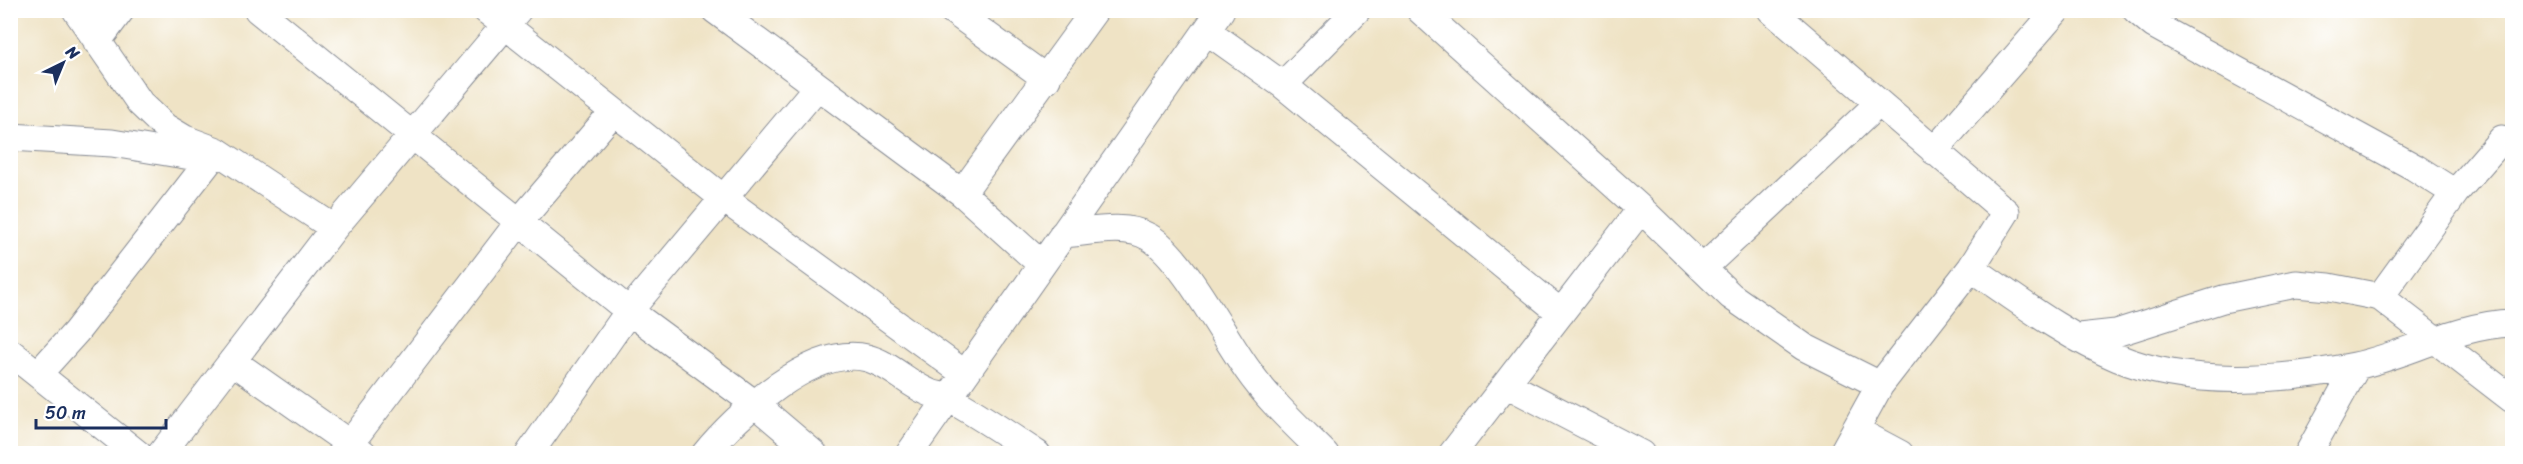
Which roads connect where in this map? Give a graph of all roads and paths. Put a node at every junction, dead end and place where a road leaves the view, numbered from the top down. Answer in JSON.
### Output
{"nodes":[{"id":1,"x":76,"y":10,"type":"edge"},
{"id":2,"x":121,"y":10,"type":"edge"},
{"id":3,"x":258,"y":10,"type":"edge"},
{"id":4,"x":715,"y":10,"type":"edge"},
{"id":5,"x":1095,"y":10,"type":"edge"},
{"id":6,"x":1420,"y":10,"type":"edge"},
{"id":7,"x":1771,"y":10,"type":"edge"},
{"id":8,"x":2057,"y":10,"type":"edge"},
{"id":9,"x":2136,"y":10,"type":"edge"},
{"id":10,"x":1356,"y":11,"type":"edge"},
{"id":11,"x":960,"y":13,"type":"edge"},
{"id":12,"x":503,"y":16,"type":"edge"},
{"id":13,"x":1214,"y":21,"type":"edge"},
{"id":14,"x":97,"y":42,"type":"junction"},
{"id":15,"x":1047,"y":79,"type":"junction"},
{"id":16,"x":1283,"y":85,"type":"junction"},
{"id":17,"x":817,"y":87,"type":"junction"},
{"id":18,"x":1879,"y":103,"type":"junction"},
{"id":19,"x":613,"y":112,"type":"junction"},
{"id":20,"x":412,"y":135,"type":"junction"},
{"id":21,"x":10,"y":137,"type":"edge"},
{"id":22,"x":2512,"y":147,"type":"edge"},
{"id":23,"x":1934,"y":151,"type":"junction"},
{"id":24,"x":214,"y":156,"type":"junction"},
{"id":25,"x":962,"y":193,"type":"junction"},
{"id":26,"x":2455,"y":193,"type":"junction"},
{"id":27,"x":723,"y":198,"type":"junction"},
{"id":28,"x":1641,"y":209,"type":"junction"},
{"id":29,"x":519,"y":222,"type":"junction"},
{"id":30,"x":334,"y":228,"type":"junction"},
{"id":31,"x":1063,"y":234,"type":"junction"},
{"id":32,"x":1041,"y":264,"type":"junction"},
{"id":33,"x":1703,"y":268,"type":"junction"},
{"id":34,"x":1971,"y":268,"type":"junction"},
{"id":35,"x":2380,"y":297,"type":"junction"},
{"id":36,"x":629,"y":310,"type":"junction"},
{"id":37,"x":1561,"y":313,"type":"junction"},
{"id":38,"x":2512,"y":323,"type":"edge"},
{"id":39,"x":2079,"y":338,"type":"junction"},
{"id":40,"x":2433,"y":339,"type":"junction"},
{"id":41,"x":10,"y":352,"type":"edge"},
{"id":42,"x":232,"y":362,"type":"junction"},
{"id":43,"x":2357,"y":366,"type":"junction"},
{"id":44,"x":39,"y":373,"type":"junction"},
{"id":45,"x":965,"y":374,"type":"junction"},
{"id":46,"x":1506,"y":384,"type":"junction"},
{"id":47,"x":1881,"y":385,"type":"junction"},
{"id":48,"x":946,"y":398,"type":"junction"},
{"id":49,"x":2512,"y":399,"type":"edge"},
{"id":50,"x":755,"y":404,"type":"junction"},
{"id":51,"x":1855,"y":429,"type":"junction"},
{"id":52,"x":351,"y":450,"type":"edge"},
{"id":53,"x":138,"y":453,"type":"edge"},
{"id":54,"x":160,"y":453,"type":"edge"},
{"id":55,"x":529,"y":453,"type":"edge"},
{"id":56,"x":705,"y":453,"type":"edge"},
{"id":57,"x":814,"y":453,"type":"edge"},
{"id":58,"x":909,"y":453,"type":"edge"},
{"id":59,"x":1037,"y":453,"type":"edge"},
{"id":60,"x":1325,"y":453,"type":"edge"},
{"id":61,"x":1452,"y":453,"type":"edge"},
{"id":62,"x":1641,"y":453,"type":"edge"},
{"id":63,"x":1842,"y":453,"type":"edge"},
{"id":64,"x":1900,"y":453,"type":"edge"},
{"id":65,"x":2308,"y":453,"type":"edge"}],
"edges":[{"from":1,"to":14,"type":"street"},
{"from":2,"to":14,"type":"street"},
{"from":3,"to":20,"type":"street"},
{"from":4,"to":17,"type":"street"},
{"from":5,"to":15,"type":"street"},
{"from":6,"to":28,"type":"street"},
{"from":7,"to":18,"type":"street"},
{"from":8,"to":23,"type":"street"},
{"from":9,"to":26,"type":"street"},
{"from":10,"to":16,"type":"street"},
{"from":11,"to":15,"type":"street"},
{"from":12,"to":19,"type":"street"},
{"from":12,"to":20,"type":"street"},
{"from":13,"to":16,"type":"street"},
{"from":13,"to":31,"type":"street"},
{"from":14,"to":24,"type":"street"},
{"from":15,"to":25,"type":"street"},
{"from":16,"to":37,"type":"street"},
{"from":17,"to":25,"type":"street"},
{"from":17,"to":27,"type":"street"},
{"from":18,"to":23,"type":"street"},
{"from":18,"to":33,"type":"street"},
{"from":19,"to":27,"type":"street"},
{"from":19,"to":29,"type":"street"},
{"from":20,"to":29,"type":"street"},
{"from":20,"to":30,"type":"street"},
{"from":21,"to":24,"type":"street"},
{"from":22,"to":26,"type":"street"},
{"from":23,"to":34,"type":"street"},
{"from":24,"to":30,"type":"street"},
{"from":24,"to":44,"type":"street"},
{"from":25,"to":32,"type":"street"},
{"from":26,"to":35,"type":"street"},
{"from":27,"to":36,"type":"street"},
{"from":27,"to":45,"type":"street"},
{"from":28,"to":33,"type":"street"},
{"from":28,"to":37,"type":"street"},
{"from":29,"to":36,"type":"street"},
{"from":29,"to":52,"type":"street"},
{"from":30,"to":42,"type":"street"},
{"from":31,"to":32,"type":"street"},
{"from":31,"to":60,"type":"street"},
{"from":32,"to":45,"type":"street"},
{"from":33,"to":47,"type":"street"},
{"from":34,"to":39,"type":"street"},
{"from":34,"to":47,"type":"street"},
{"from":35,"to":39,"type":"street"},
{"from":35,"to":40,"type":"street"},
{"from":36,"to":50,"type":"street"},
{"from":36,"to":55,"type":"street"},
{"from":37,"to":46,"type":"street"},
{"from":38,"to":40,"type":"street"},
{"from":39,"to":43,"type":"street"},
{"from":40,"to":43,"type":"street"},
{"from":40,"to":49,"type":"street"},
{"from":41,"to":44,"type":"street"},
{"from":42,"to":52,"type":"street"},
{"from":42,"to":54,"type":"street"},
{"from":43,"to":65,"type":"street"},
{"from":44,"to":53,"type":"street"},
{"from":45,"to":48,"type":"street"},
{"from":46,"to":61,"type":"street"},
{"from":46,"to":62,"type":"street"},
{"from":47,"to":51,"type":"street"},
{"from":48,"to":50,"type":"street"},
{"from":48,"to":58,"type":"street"},
{"from":48,"to":59,"type":"street"},
{"from":50,"to":56,"type":"street"},
{"from":50,"to":57,"type":"street"},
{"from":51,"to":63,"type":"street"},
{"from":51,"to":64,"type":"street"}]}
